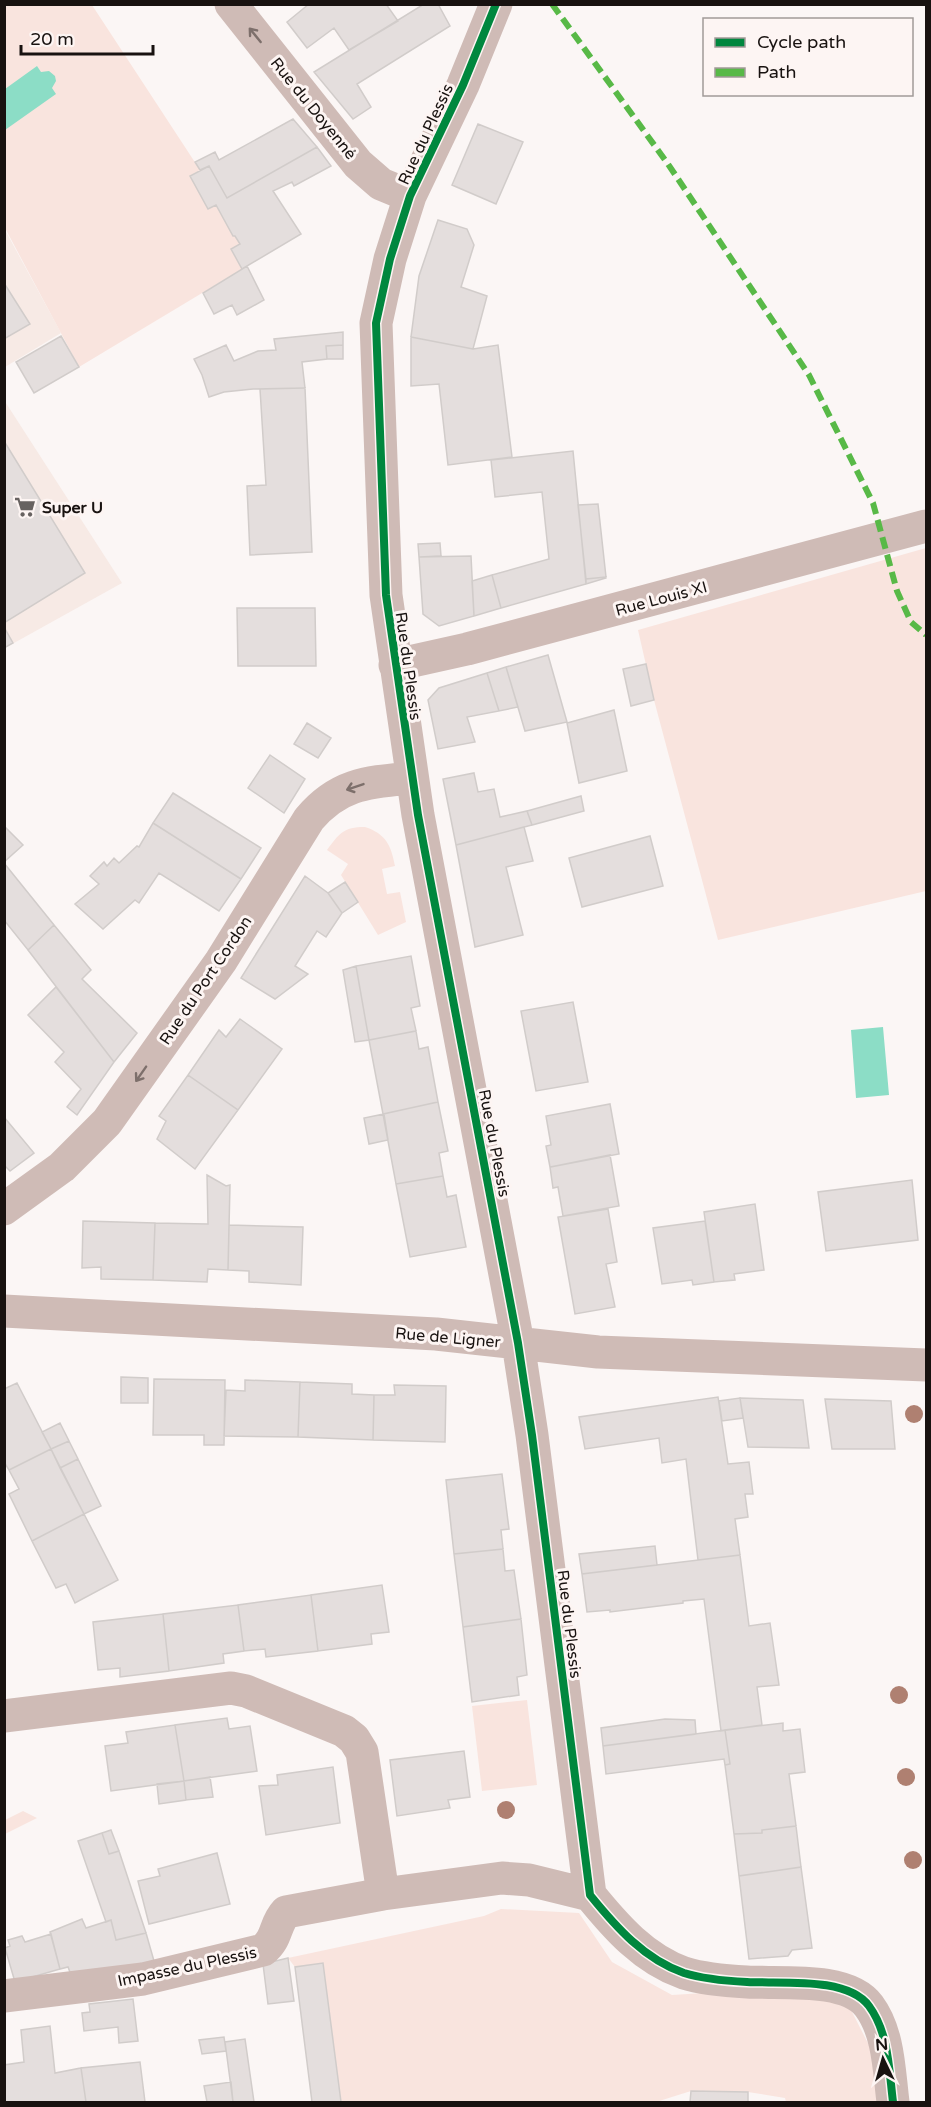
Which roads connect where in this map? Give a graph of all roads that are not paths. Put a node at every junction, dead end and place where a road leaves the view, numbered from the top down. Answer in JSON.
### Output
{"nodes":[{"id":1,"x":231,"y":4,"type":"edge"},
{"id":2,"x":496,"y":4,"type":"edge"},
{"id":3,"x":410,"y":196,"type":"junction"},
{"id":4,"x":927,"y":526,"type":"edge"},
{"id":5,"x":395,"y":665,"type":"junction"},
{"id":6,"x":412,"y":778,"type":"junction"},
{"id":7,"x":4,"y":1209,"type":"edge"},
{"id":8,"x":4,"y":1311,"type":"edge"},
{"id":9,"x":518,"y":1343,"type":"junction"},
{"id":10,"x":927,"y":1365,"type":"edge"},
{"id":11,"x":4,"y":1716,"type":"edge"},
{"id":12,"x":382,"y":1894,"type":"junction"},
{"id":13,"x":590,"y":1895,"type":"junction"},
{"id":14,"x":4,"y":1996,"type":"edge"},
{"id":15,"x":893,"y":2103,"type":"edge"}],
"edges":[{"from":3,"to":1,"type":"street","name":"Rue du Doyenné","one_way":true},
{"from":2,"to":3,"type":"street","name":"Rue du Plessis"},
{"from":3,"to":5,"type":"street","name":"Rue du Plessis"},
{"from":4,"to":5,"type":"street","name":"Rue Louis XI"},
{"from":5,"to":6,"type":"street","name":"Rue du Plessis"},
{"from":6,"to":7,"type":"street","name":"Rue du Port Cordon","one_way":true},
{"from":6,"to":9,"type":"street","name":"Rue du Plessis"},
{"from":8,"to":9,"type":"street","name":"Rue de Ligner"},
{"from":9,"to":10,"type":"street","name":"Rue de Ligner"},
{"from":9,"to":13,"type":"street","name":"Rue du Plessis"},
{"from":11,"to":12,"type":"street"},
{"from":12,"to":13,"type":"street","name":"Impasse du Plessis"},
{"from":12,"to":14,"type":"street","name":"Impasse du Plessis"},
{"from":13,"to":15,"type":"street"}]}
